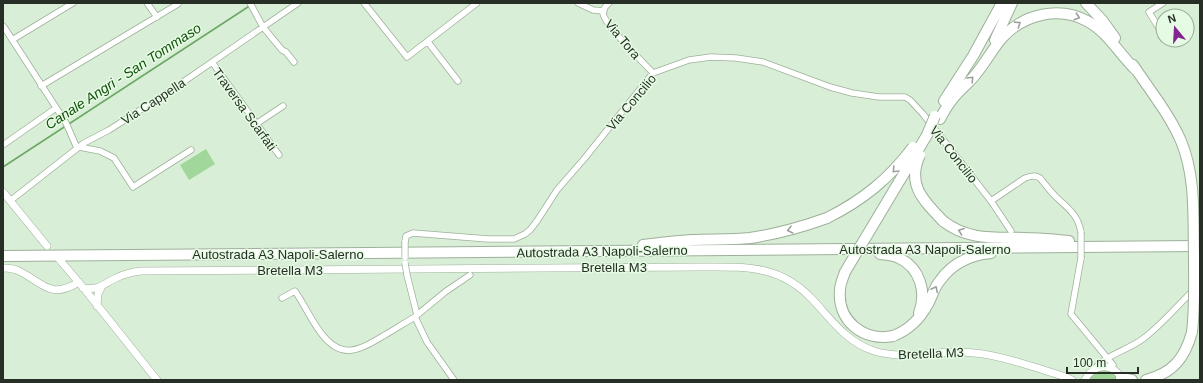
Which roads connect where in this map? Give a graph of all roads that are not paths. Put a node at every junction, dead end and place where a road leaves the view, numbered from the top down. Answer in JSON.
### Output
{"nodes":[{"id":1,"x":73,"y":3,"type":"edge"},
{"id":2,"x":147,"y":3,"type":"edge"},
{"id":3,"x":298,"y":3,"type":"edge"},
{"id":4,"x":364,"y":3,"type":"edge"},
{"id":5,"x":477,"y":3,"type":"edge"},
{"id":6,"x":578,"y":3,"type":"edge"},
{"id":7,"x":609,"y":3,"type":"edge"},
{"id":8,"x":1002,"y":3,"type":"edge"},
{"id":9,"x":1012,"y":3,"type":"edge"},
{"id":10,"x":1086,"y":3,"type":"edge"},
{"id":11,"x":1096,"y":3,"type":"edge"},
{"id":12,"x":178,"y":4,"type":"edge"},
{"id":13,"x":251,"y":4,"type":"edge"},
{"id":14,"x":1155,"y":8,"type":"edge"},
{"id":15,"x":604,"y":11,"type":"junction"},
{"id":16,"x":157,"y":17,"type":"junction"},
{"id":17,"x":1155,"y":22,"type":"edge"},
{"id":18,"x":4,"y":26,"type":"edge"},
{"id":19,"x":264,"y":27,"type":"junction"},
{"id":20,"x":12,"y":40,"type":"junction"},
{"id":21,"x":428,"y":42,"type":"junction"},
{"id":22,"x":1128,"y":57,"type":"junction"},
{"id":23,"x":212,"y":62,"type":"junction"},
{"id":24,"x":294,"y":62,"type":"dead end"},
{"id":25,"x":985,"y":62,"type":"junction"},
{"id":26,"x":1136,"y":70,"type":"junction"},
{"id":27,"x":653,"y":72,"type":"junction"},
{"id":28,"x":458,"y":81,"type":"dead end"},
{"id":29,"x":41,"y":86,"type":"junction"},
{"id":30,"x":283,"y":106,"type":"dead end"},
{"id":31,"x":56,"y":108,"type":"junction"},
{"id":32,"x":937,"y":117,"type":"junction"},
{"id":33,"x":256,"y":124,"type":"junction"},
{"id":34,"x":3,"y":145,"type":"edge"},
{"id":35,"x":78,"y":147,"type":"junction"},
{"id":36,"x":191,"y":150,"type":"dead end"},
{"id":37,"x":279,"y":155,"type":"dead end"},
{"id":38,"x":3,"y":192,"type":"edge"},
{"id":39,"x":10,"y":201,"type":"junction"},
{"id":40,"x":991,"y":201,"type":"junction"},
{"id":41,"x":1012,"y":231,"type":"dead end"},
{"id":42,"x":1200,"y":240,"type":"edge"},
{"id":43,"x":643,"y":245,"type":"junction"},
{"id":44,"x":1069,"y":245,"type":"junction"},
{"id":45,"x":47,"y":246,"type":"dead end"},
{"id":46,"x":1200,"y":246,"type":"edge"},
{"id":47,"x":3,"y":250,"type":"edge"},
{"id":48,"x":806,"y":250,"type":"junction"},
{"id":49,"x":3,"y":256,"type":"edge"},
{"id":50,"x":59,"y":259,"type":"dead end"},
{"id":51,"x":3,"y":268,"type":"edge"},
{"id":52,"x":470,"y":275,"type":"dead end"},
{"id":53,"x":1200,"y":284,"type":"edge"},
{"id":54,"x":81,"y":285,"type":"junction"},
{"id":55,"x":98,"y":288,"type":"junction"},
{"id":56,"x":89,"y":295,"type":"junction"},
{"id":57,"x":282,"y":298,"type":"dead end"},
{"id":58,"x":97,"y":306,"type":"junction"},
{"id":59,"x":416,"y":316,"type":"junction"},
{"id":60,"x":915,"y":322,"type":"junction"},
{"id":61,"x":1101,"y":351,"type":"junction"},
{"id":62,"x":1122,"y":351,"type":"junction"},
{"id":63,"x":1108,"y":358,"type":"junction"},
{"id":64,"x":1096,"y":367,"type":"junction"},
{"id":65,"x":1118,"y":373,"type":"edge"},
{"id":66,"x":1086,"y":378,"type":"edge"},
{"id":67,"x":1071,"y":379,"type":"edge"},
{"id":68,"x":157,"y":380,"type":"edge"},
{"id":69,"x":454,"y":380,"type":"edge"},
{"id":70,"x":1132,"y":380,"type":"edge"},
{"id":71,"x":1146,"y":380,"type":"edge"}],
"edges":[{"from":1,"to":20,"type":"street"},
{"from":2,"to":16,"type":"street"},
{"from":3,"to":19,"type":"street","name":"Via Cappella"},
{"from":4,"to":21,"type":"street"},
{"from":5,"to":21,"type":"street"},
{"from":6,"to":15,"type":"street"},
{"from":7,"to":15,"type":"street","name":"Via Tora"},
{"from":8,"to":32,"type":"highway"},
{"from":9,"to":25,"type":"highway"},
{"from":10,"to":22,"type":"highway"},
{"from":11,"to":22,"type":"highway"},
{"from":12,"to":16,"type":"street"},
{"from":13,"to":19,"type":"street"},
{"from":14,"to":17,"type":"street"},
{"from":15,"to":27,"type":"street","name":"Via Tora"},
{"from":16,"to":29,"type":"street"},
{"from":18,"to":20,"type":"street"},
{"from":19,"to":23,"type":"street","name":"Via Cappella"},
{"from":19,"to":24,"type":"street"},
{"from":20,"to":29,"type":"street"},
{"from":21,"to":28,"type":"street"},
{"from":22,"to":26,"type":"highway"},
{"from":23,"to":33,"type":"street","name":"Traversa Scarfati"},
{"from":23,"to":35,"type":"street","name":"Via Cappella"},
{"from":25,"to":26,"type":"highway","one_way":true},
{"from":32,"to":25,"type":"highway","one_way":true},
{"from":26,"to":71,"type":"highway","bridge":true},
{"from":27,"to":40,"type":"street","name":"Via Concilio"},
{"from":27,"to":59,"type":"street","name":"Via Concilio","bridge":true},
{"from":29,"to":31,"type":"street"},
{"from":30,"to":33,"type":"street"},
{"from":31,"to":34,"type":"street"},
{"from":31,"to":35,"type":"street"},
{"from":32,"to":43,"type":"highway","one_way":true,"bridge":true},
{"from":44,"to":32,"type":"highway","one_way":true,"bridge":true},
{"from":32,"to":60,"type":"highway","bridge":true},
{"from":33,"to":37,"type":"street","name":"Traversa Scarfati"},
{"from":35,"to":36,"type":"street"},
{"from":35,"to":39,"type":"street","name":"Via Cappella"},
{"from":38,"to":39,"type":"street"},
{"from":39,"to":45,"type":"street"},
{"from":40,"to":41,"type":"street","name":"Via Concilio"},
{"from":40,"to":61,"type":"street","bridge":true},
{"from":42,"to":44,"type":"highway","name":"Autostrada A3 Napoli-Salerno"},
{"from":43,"to":44,"type":"highway","name":"Autostrada A3 Napoli-Salerno"},
{"from":43,"to":47,"type":"highway","name":"Autostrada A3 Napoli-Salerno"},
{"from":44,"to":46,"type":"highway","name":"Autostrada A3 Napoli-Salerno"},
{"from":44,"to":48,"type":"highway","name":"Autostrada A3 Napoli-Salerno"},
{"from":60,"to":44,"type":"highway","one_way":true},
{"from":48,"to":49,"type":"highway","name":"Autostrada A3 Napoli-Salerno"},
{"from":48,"to":60,"type":"highway"},
{"from":50,"to":54,"type":"street"},
{"from":51,"to":54,"type":"street"},
{"from":52,"to":59,"type":"street"},
{"from":53,"to":62,"type":"street"},
{"from":54,"to":55,"type":"street","name":"Bretella M3"},
{"from":54,"to":56,"type":"street"},
{"from":55,"to":56,"type":"street","name":"Bretella M3"},
{"from":55,"to":58,"type":"street"},
{"from":55,"to":67,"type":"street","name":"Bretella M3"},
{"from":56,"to":58,"type":"street"},
{"from":57,"to":59,"type":"street"},
{"from":58,"to":68,"type":"street"},
{"from":59,"to":69,"type":"street","name":"Via Concilio"},
{"from":61,"to":63,"type":"street"},
{"from":61,"to":64,"type":"street"},
{"from":62,"to":63,"type":"street"},
{"from":62,"to":65,"type":"street"},
{"from":63,"to":64,"type":"street"},
{"from":63,"to":65,"type":"street"},
{"from":64,"to":65,"type":"street"},
{"from":64,"to":66,"type":"street"},
{"from":65,"to":70,"type":"highway"},
{"from":66,"to":67,"type":"street","name":"Bretella M3"}]}
